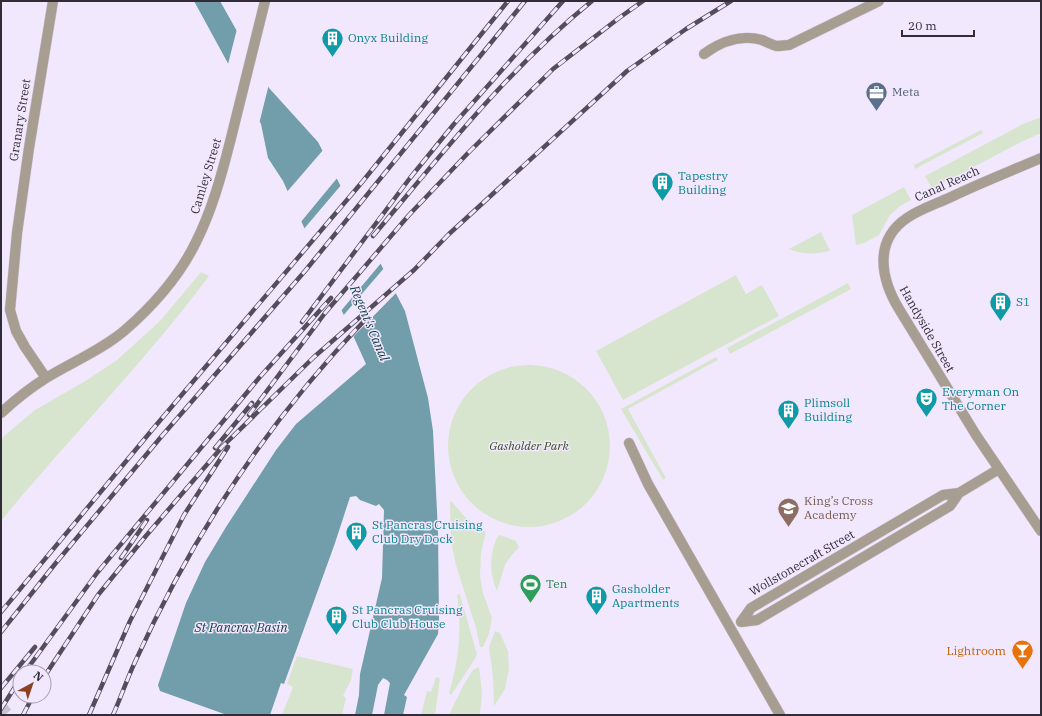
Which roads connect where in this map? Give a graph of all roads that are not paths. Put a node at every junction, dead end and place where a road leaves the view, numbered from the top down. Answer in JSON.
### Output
{"nodes":[{"id":1,"x":53,"y":1,"type":"edge"},
{"id":2,"x":265,"y":1,"type":"edge"},
{"id":3,"x":879,"y":1,"type":"edge"},
{"id":4,"x":704,"y":54,"type":"dead end"},
{"id":5,"x":1041,"y":158,"type":"edge"},
{"id":6,"x":884,"y":256,"type":"joint"},
{"id":7,"x":46,"y":378,"type":"junction"},
{"id":8,"x":1,"y":413,"type":"edge"},
{"id":9,"x":629,"y":443,"type":"dead end"},
{"id":10,"x":999,"y":469,"type":"junction"},
{"id":11,"x":1041,"y":531,"type":"edge"},
{"id":12,"x":731,"y":627,"type":"junction"},
{"id":13,"x":780,"y":715,"type":"edge"}],
"edges":[{"from":1,"to":7,"type":"street","name":"Granary Street"},
{"from":2,"to":7,"type":"street","name":"Camley Street"},
{"from":3,"to":4,"type":"street"},
{"from":5,"to":6,"type":"street","name":"Canal Reach"},
{"from":6,"to":10,"type":"street","name":"Handyside Street"},
{"from":7,"to":8,"type":"street","name":"Camley Street"},
{"from":9,"to":12,"type":"street"},
{"from":10,"to":11,"type":"street","name":"Handyside Street"},
{"from":10,"to":12,"type":"street","name":"Wollstonecraft Street"},
{"from":12,"to":13,"type":"street"}]}
